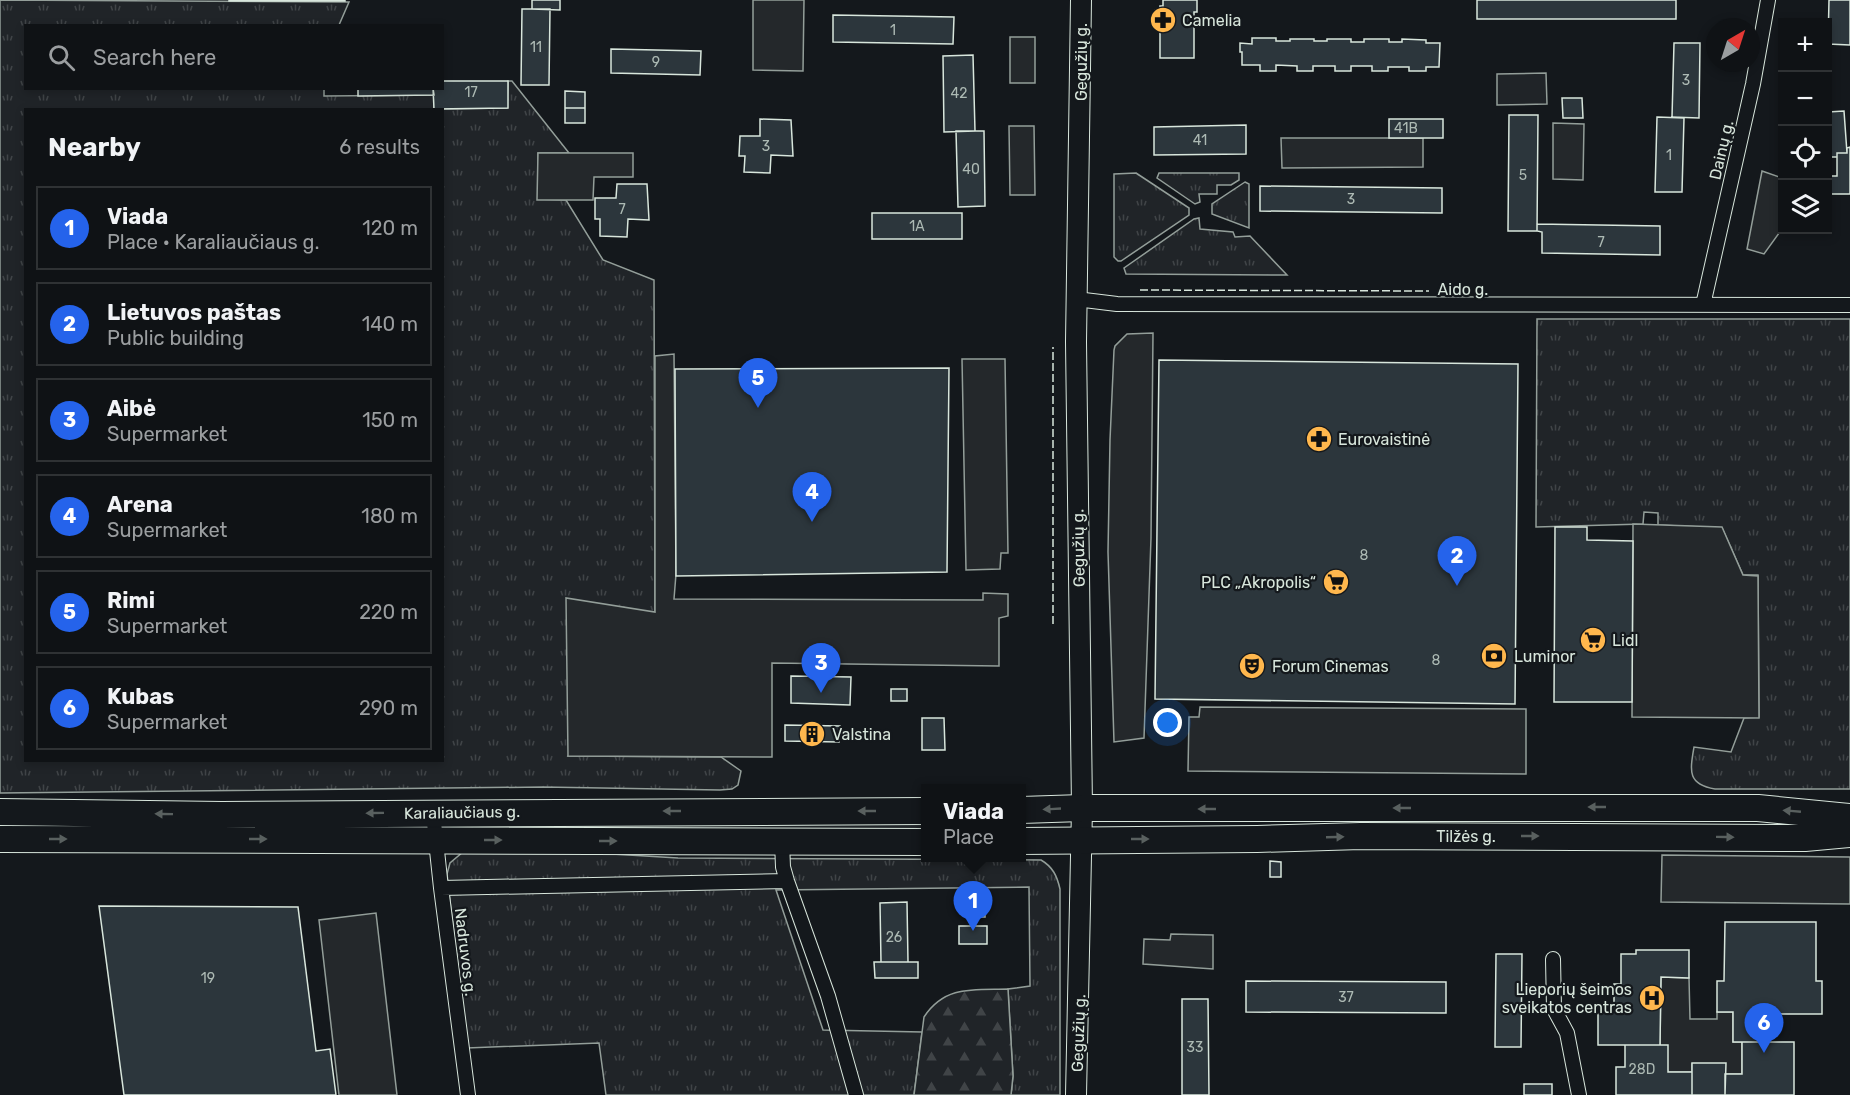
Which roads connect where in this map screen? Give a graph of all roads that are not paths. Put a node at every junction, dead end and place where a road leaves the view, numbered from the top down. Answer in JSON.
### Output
{"nodes":[{"id":1,"x":1081,"y":0,"type":"edge"},
{"id":2,"x":1768,"y":0,"type":"edge"},
{"id":3,"x":1076,"y":299,"type":"junction"},
{"id":4,"x":1850,"y":305,"type":"edge"},
{"id":5,"x":1703,"y":306,"type":"junction"},
{"id":6,"x":1082,"y":808,"type":"junction"},
{"id":7,"x":1026,"y":810,"type":"edge"},
{"id":8,"x":921,"y":811,"type":"edge"},
{"id":9,"x":0,"y":812,"type":"edge"},
{"id":10,"x":433,"y":813,"type":"junction"},
{"id":11,"x":1850,"y":817,"type":"edge"},
{"id":12,"x":1850,"y":834,"type":"edge"},
{"id":13,"x":0,"y":839,"type":"edge"},
{"id":14,"x":436,"y":840,"type":"junction"},
{"id":15,"x":1082,"y":840,"type":"junction"},
{"id":16,"x":1026,"y":841,"type":"edge"},
{"id":17,"x":782,"y":842,"type":"junction"},
{"id":18,"x":921,"y":842,"type":"edge"},
{"id":19,"x":787,"y":881,"type":"junction"},
{"id":20,"x":441,"y":888,"type":"junction"},
{"id":21,"x":1553,"y":959,"type":"dead end"},
{"id":22,"x":468,"y":1095,"type":"edge"},
{"id":23,"x":856,"y":1095,"type":"edge"},
{"id":24,"x":1076,"y":1095,"type":"edge"},
{"id":25,"x":1579,"y":1095,"type":"edge"}],
"edges":[{"from":1,"to":3,"type":"main road","name":"Gegužių g."},
{"from":2,"to":5,"type":"street","name":"Dainų g."},
{"from":3,"to":5,"type":"street","name":"Aido g."},
{"from":3,"to":6,"type":"main road","name":"Gegužių g."},
{"from":4,"to":5,"type":"street","name":"Aido g."},
{"from":6,"to":7,"type":"highway","one_way":true},
{"from":11,"to":6,"type":"highway","name":"Tilžės g.","one_way":true},
{"from":6,"to":15,"type":"main road","name":"Gegužių g."},
{"from":8,"to":10,"type":"highway","name":"Karaliaučiaus g.","one_way":true},
{"from":10,"to":9,"type":"highway","name":"Karaliaučiaus g.","one_way":true},
{"from":10,"to":14,"type":"street","name":"Nadruvos g."},
{"from":15,"to":12,"type":"highway","name":"Tilžės g.","one_way":true},
{"from":13,"to":14,"type":"highway","name":"Karaliaučiaus g.","one_way":true},
{"from":14,"to":17,"type":"highway","name":"Karaliaučiaus g.","one_way":true},
{"from":14,"to":20,"type":"street","name":"Nadruvos g."},
{"from":15,"to":16,"type":"highway"},
{"from":15,"to":24,"type":"main road","name":"Gegužių g."},
{"from":17,"to":18,"type":"highway","name":"Karaliaučiaus g."},
{"from":17,"to":19,"type":"street"},
{"from":19,"to":20,"type":"street"},
{"from":19,"to":23,"type":"street"},
{"from":20,"to":22,"type":"street","name":"Nadruvos g."},
{"from":21,"to":25,"type":"street"}]}
